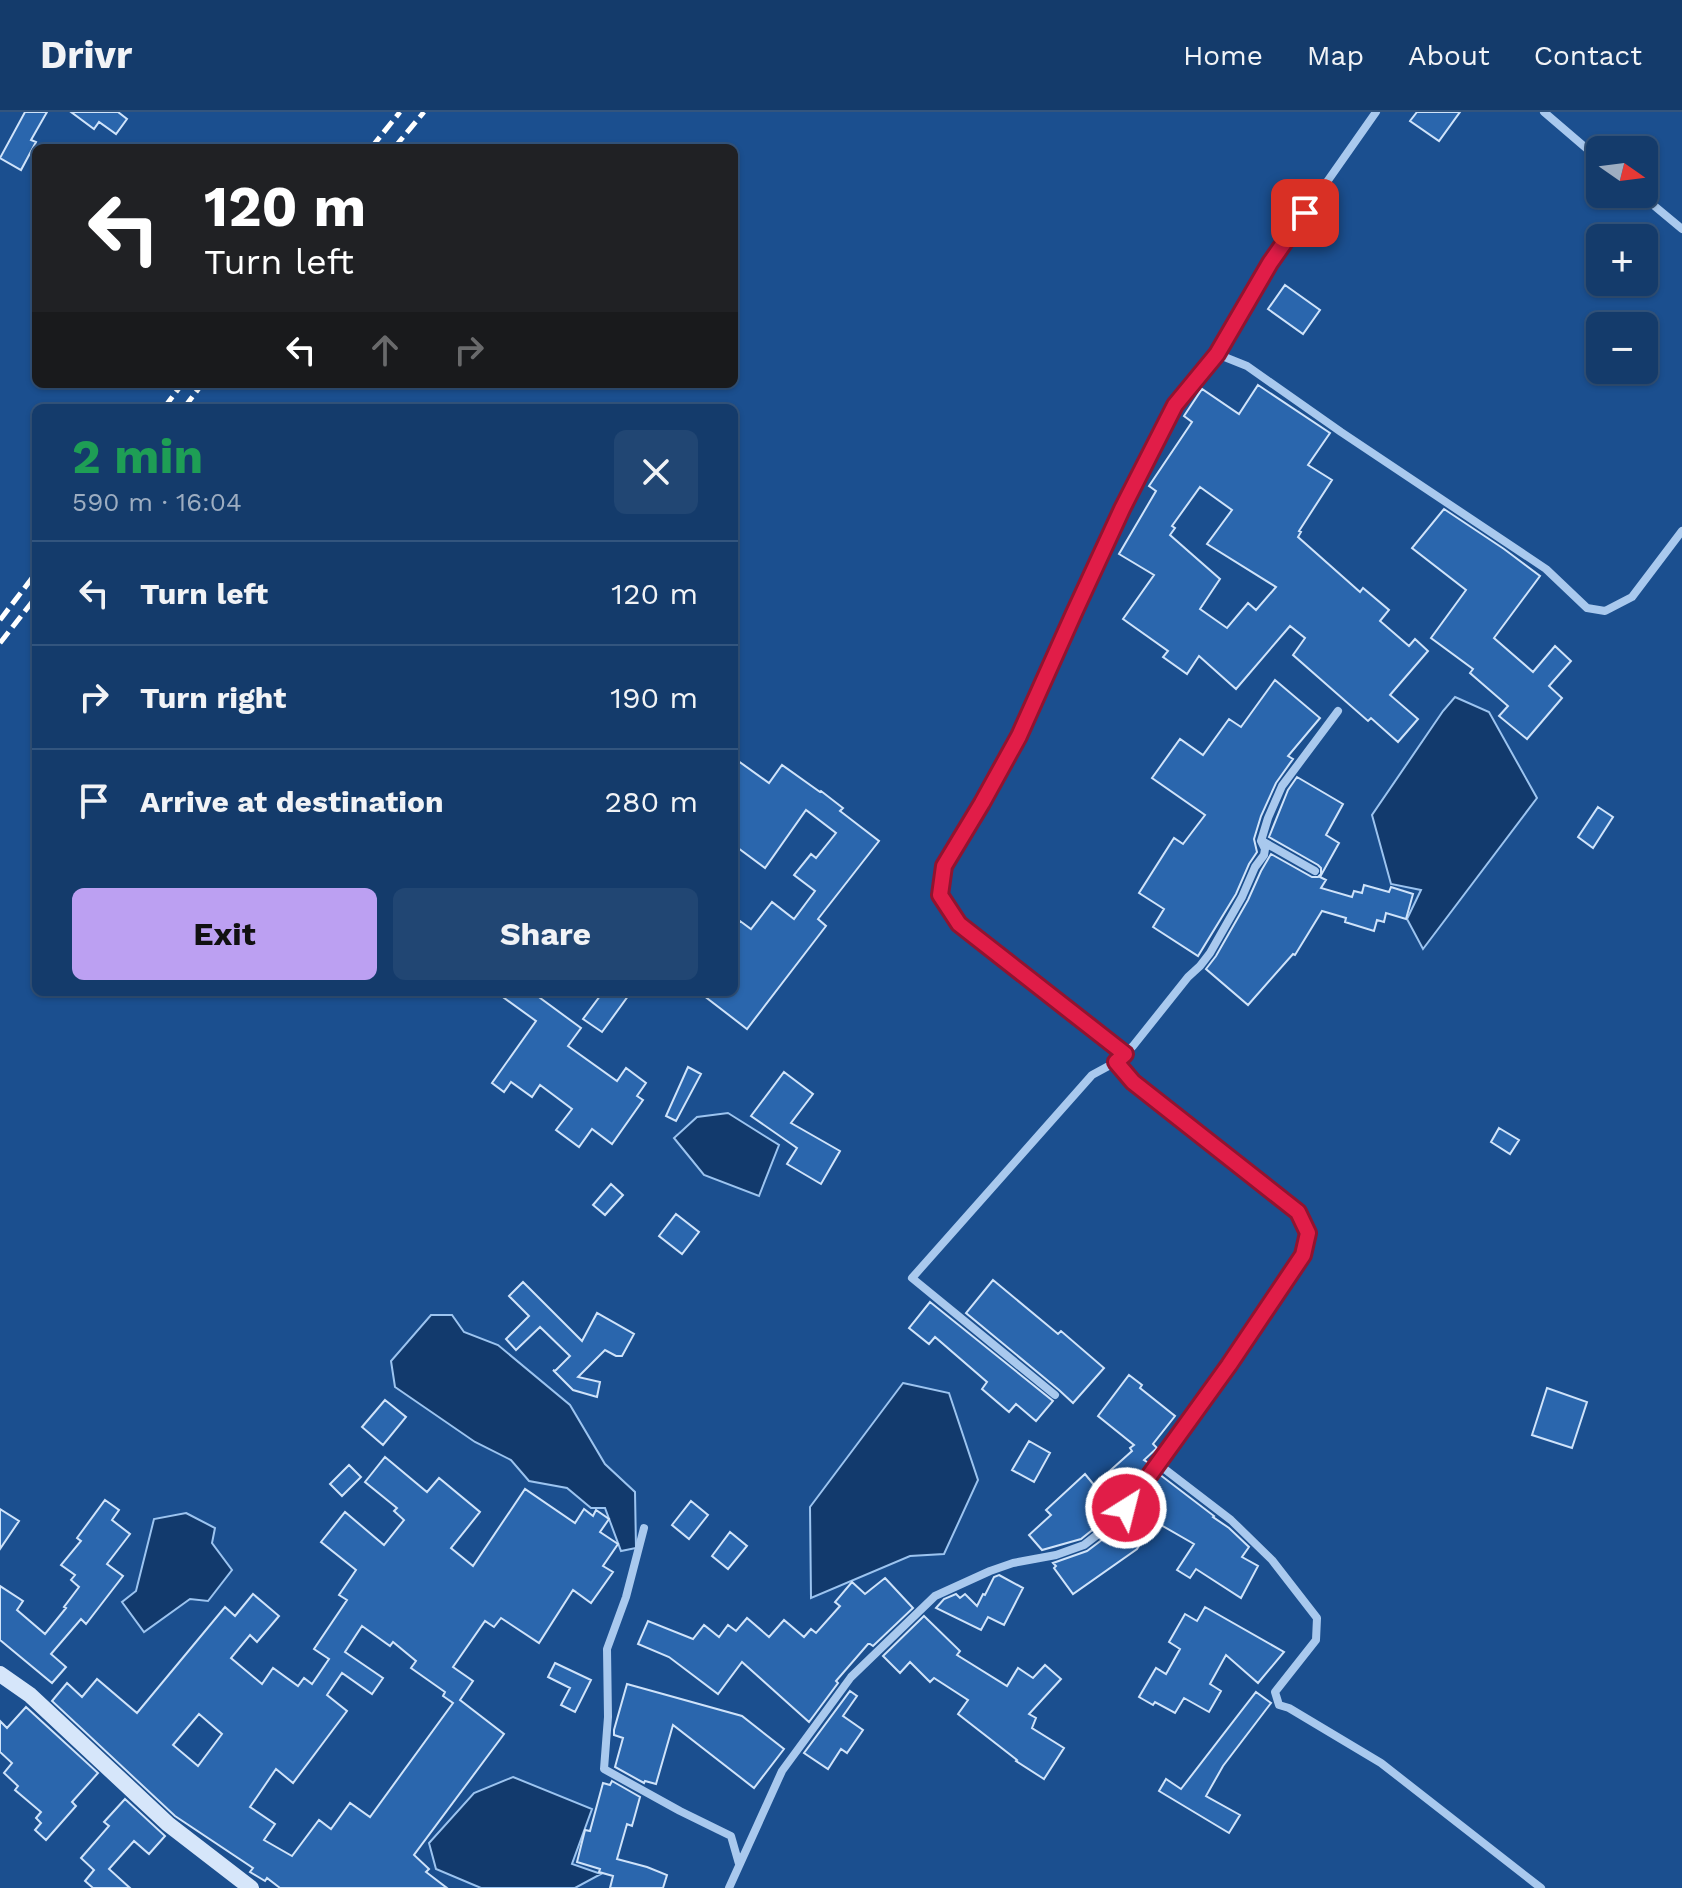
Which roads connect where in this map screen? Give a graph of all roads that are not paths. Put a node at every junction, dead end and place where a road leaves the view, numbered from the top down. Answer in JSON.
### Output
{"nodes":[{"id":1,"x":1376,"y":112,"type":"edge"},
{"id":2,"x":1544,"y":112,"type":"edge"},
{"id":3,"x":1586,"y":148,"type":"edge"},
{"id":4,"x":1657,"y":208,"type":"edge"},
{"id":5,"x":1682,"y":229,"type":"edge"},
{"id":6,"x":1217,"y":354,"type":"junction"},
{"id":7,"x":1682,"y":531,"type":"edge"},
{"id":8,"x":1338,"y":711,"type":"dead end"},
{"id":9,"x":1261,"y":841,"type":"junction"},
{"id":10,"x":1315,"y":871,"type":"dead end"},
{"id":11,"x":1125,"y":1054,"type":"junction"},
{"id":12,"x":1116,"y":1062,"type":"junction"},
{"id":13,"x":1055,"y":1395,"type":"dead end"},
{"id":14,"x":1158,"y":1464,"type":"junction"},
{"id":15,"x":644,"y":1528,"type":"dead end"},
{"id":16,"x":0,"y":1674,"type":"edge"},
{"id":17,"x":740,"y":1864,"type":"junction"},
{"id":18,"x":251,"y":1888,"type":"edge"},
{"id":19,"x":729,"y":1888,"type":"edge"},
{"id":20,"x":1541,"y":1888,"type":"edge"}],
"edges":[{"from":1,"to":6,"type":"street"},
{"from":2,"to":3,"type":"street"},
{"from":4,"to":5,"type":"street"},
{"from":6,"to":7,"type":"street"},
{"from":6,"to":11,"type":"street"},
{"from":8,"to":9,"type":"street"},
{"from":9,"to":10,"type":"street"},
{"from":9,"to":11,"type":"street"},
{"from":11,"to":12,"type":"street"},
{"from":12,"to":13,"type":"street"},
{"from":12,"to":14,"type":"street"},
{"from":14,"to":17,"type":"street"},
{"from":14,"to":20,"type":"street"},
{"from":15,"to":17,"type":"street"},
{"from":16,"to":18,"type":"street"},
{"from":17,"to":19,"type":"street"}]}
